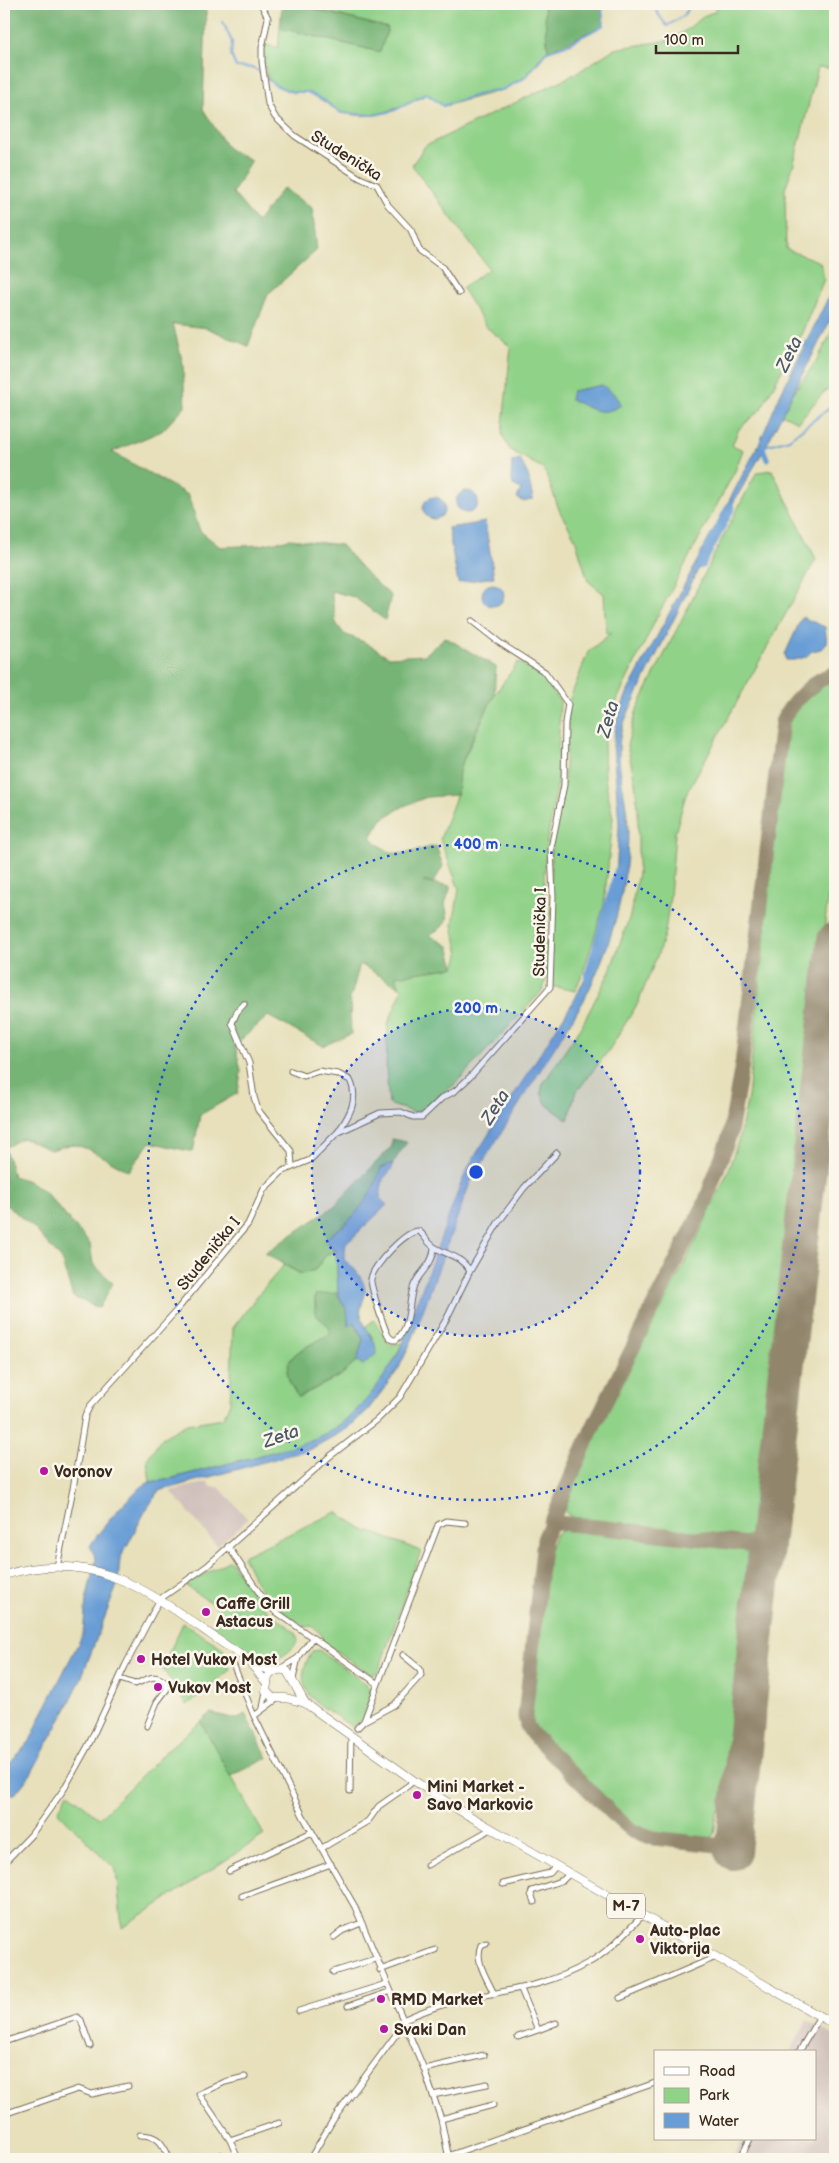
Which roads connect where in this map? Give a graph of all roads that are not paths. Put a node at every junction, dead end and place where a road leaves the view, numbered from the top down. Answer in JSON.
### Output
{"nodes":[{"id":1,"x":261,"y":4,"type":"edge"},
{"id":2,"x":459,"y":293,"type":"dead end"},
{"id":3,"x":472,"y":621,"type":"dead end"},
{"id":4,"x":244,"y":1004,"type":"dead end"},
{"id":5,"x":290,"y":1071,"type":"dead end"},
{"id":6,"x":337,"y":1133,"type":"junction"},
{"id":7,"x":557,"y":1153,"type":"dead end"},
{"id":8,"x":292,"y":1167,"type":"junction"},
{"id":9,"x":435,"y":1248,"type":"junction"},
{"id":10,"x":470,"y":1271,"type":"junction"},
{"id":11,"x":465,"y":1523,"type":"dead end"},
{"id":12,"x":228,"y":1546,"type":"junction"},
{"id":13,"x":57,"y":1567,"type":"junction"},
{"id":14,"x":4,"y":1575,"type":"edge"},
{"id":15,"x":160,"y":1599,"type":"junction"},
{"id":16,"x":312,"y":1638,"type":"junction"},
{"id":17,"x":402,"y":1655,"type":"dead end"},
{"id":18,"x":298,"y":1658,"type":"junction"},
{"id":19,"x":250,"y":1662,"type":"junction"},
{"id":20,"x":233,"y":1664,"type":"dead end"},
{"id":21,"x":276,"y":1671,"type":"junction"},
{"id":22,"x":120,"y":1679,"type":"junction"},
{"id":23,"x":266,"y":1682,"type":"junction"},
{"id":24,"x":294,"y":1683,"type":"junction"},
{"id":25,"x":378,"y":1684,"type":"junction"},
{"id":26,"x":266,"y":1691,"type":"junction"},
{"id":27,"x":286,"y":1698,"type":"junction"},
{"id":28,"x":277,"y":1699,"type":"junction"},
{"id":29,"x":305,"y":1703,"type":"junction"},
{"id":30,"x":262,"y":1709,"type":"junction"},
{"id":31,"x":254,"y":1716,"type":"junction"},
{"id":32,"x":364,"y":1720,"type":"junction"},
{"id":33,"x":147,"y":1726,"type":"dead end"},
{"id":34,"x":357,"y":1728,"type":"dead end"},
{"id":35,"x":351,"y":1735,"type":"junction"},
{"id":36,"x":413,"y":1780,"type":"junction"},
{"id":37,"x":350,"y":1790,"type":"dead end"},
{"id":38,"x":491,"y":1829,"type":"junction"},
{"id":39,"x":312,"y":1832,"type":"junction"},
{"id":40,"x":322,"y":1848,"type":"junction"},
{"id":41,"x":4,"y":1863,"type":"edge"},
{"id":42,"x":331,"y":1864,"type":"junction"},
{"id":43,"x":427,"y":1865,"type":"dead end"},
{"id":44,"x":556,"y":1866,"type":"junction"},
{"id":45,"x":229,"y":1871,"type":"dead end"},
{"id":46,"x":569,"y":1874,"type":"junction"},
{"id":47,"x":503,"y":1884,"type":"dead end"},
{"id":48,"x":242,"y":1896,"type":"dead end"},
{"id":49,"x":534,"y":1902,"type":"dead end"},
{"id":50,"x":643,"y":1915,"type":"junction"},
{"id":51,"x":361,"y":1923,"type":"junction"},
{"id":52,"x":334,"y":1937,"type":"dead end"},
{"id":53,"x":486,"y":1943,"type":"dead end"},
{"id":54,"x":435,"y":1950,"type":"dead end"},
{"id":55,"x":716,"y":1957,"type":"junction"},
{"id":56,"x":376,"y":1959,"type":"junction"},
{"id":57,"x":380,"y":1970,"type":"junction"},
{"id":58,"x":333,"y":1972,"type":"dead end"},
{"id":59,"x":386,"y":1984,"type":"junction"},
{"id":60,"x":521,"y":1989,"type":"junction"},
{"id":61,"x":390,"y":1992,"type":"junction"},
{"id":62,"x":494,"y":1994,"type":"junction"},
{"id":63,"x":620,"y":1998,"type":"dead end"},
{"id":64,"x":348,"y":2006,"type":"dead end"},
{"id":65,"x":299,"y":2012,"type":"dead end"},
{"id":66,"x":820,"y":2016,"type":"junction"},
{"id":67,"x":403,"y":2022,"type":"junction"},
{"id":68,"x":556,"y":2023,"type":"dead end"},
{"id":69,"x":835,"y":2025,"type":"edge"},
{"id":70,"x":538,"y":2030,"type":"junction"},
{"id":71,"x":518,"y":2037,"type":"dead end"},
{"id":72,"x":4,"y":2042,"type":"edge"},
{"id":73,"x":90,"y":2046,"type":"dead end"},
{"id":74,"x":801,"y":2050,"type":"edge"},
{"id":75,"x":484,"y":2055,"type":"dead end"},
{"id":76,"x":424,"y":2069,"type":"junction"},
{"id":77,"x":245,"y":2077,"type":"dead end"},
{"id":78,"x":654,"y":2083,"type":"edge"},
{"id":79,"x":487,"y":2084,"type":"dead end"},
{"id":80,"x":128,"y":2086,"type":"dead end"},
{"id":81,"x":433,"y":2095,"type":"junction"},
{"id":82,"x":492,"y":2105,"type":"dead end"},
{"id":83,"x":4,"y":2114,"type":"edge"},
{"id":84,"x":441,"y":2119,"type":"junction"},
{"id":85,"x":279,"y":2123,"type":"dead end"},
{"id":86,"x":140,"y":2135,"type":"dead end"},
{"id":87,"x":230,"y":2140,"type":"junction"},
{"id":88,"x":750,"y":2140,"type":"edge"},
{"id":89,"x":221,"y":2155,"type":"dead end"},
{"id":90,"x":449,"y":2157,"type":"edge"},
{"id":91,"x":170,"y":2159,"type":"edge"},
{"id":92,"x":212,"y":2159,"type":"edge"},
{"id":93,"x":238,"y":2159,"type":"edge"},
{"id":94,"x":310,"y":2159,"type":"edge"},
{"id":95,"x":439,"y":2159,"type":"edge"},
{"id":96,"x":740,"y":2159,"type":"edge"}],
"edges":[{"from":1,"to":2,"type":"street","name":"Studenička"},
{"from":3,"to":6,"type":"street","name":"Studenička I"},
{"from":4,"to":8,"type":"street"},
{"from":5,"to":6,"type":"street"},
{"from":6,"to":8,"type":"street","name":"Studenička I"},
{"from":7,"to":10,"type":"street"},
{"from":8,"to":13,"type":"street","name":"Studenička I"},
{"from":9,"to":9,"type":"street"},
{"from":9,"to":10,"type":"street"},
{"from":10,"to":12,"type":"street"},
{"from":11,"to":25,"type":"street"},
{"from":12,"to":15,"type":"street"},
{"from":12,"to":16,"type":"street"},
{"from":13,"to":14,"type":"main road","number":"M-7"},
{"from":13,"to":15,"type":"main road","number":"M-7"},
{"from":15,"to":19,"type":"main road","number":"M-7"},
{"from":15,"to":22,"type":"street"},
{"from":16,"to":18,"type":"street"},
{"from":16,"to":25,"type":"street"},
{"from":17,"to":32,"type":"street"},
{"from":18,"to":21,"type":"street"},
{"from":18,"to":24,"type":"street"},
{"from":19,"to":21,"type":"main road","number":"M-7"},
{"from":19,"to":23,"type":"main road","number":"M-7"},
{"from":20,"to":31,"type":"street"},
{"from":21,"to":23,"type":"main road"},
{"from":21,"to":24,"type":"main road","number":"M-7"},
{"from":22,"to":33,"type":"street"},
{"from":22,"to":41,"type":"street"},
{"from":23,"to":26,"type":"main road"},
{"from":24,"to":27,"type":"main road"},
{"from":24,"to":29,"type":"main road","number":"M-7"},
{"from":25,"to":32,"type":"street"},
{"from":26,"to":28,"type":"main road"},
{"from":26,"to":30,"type":"street"},
{"from":27,"to":28,"type":"main road","number":"M-7"},
{"from":27,"to":29,"type":"main road","number":"M-7"},
{"from":28,"to":30,"type":"street"},
{"from":29,"to":35,"type":"main road","number":"M-7"},
{"from":30,"to":31,"type":"street"},
{"from":31,"to":39,"type":"street"},
{"from":32,"to":34,"type":"street"},
{"from":35,"to":36,"type":"main road","number":"M-7"},
{"from":35,"to":37,"type":"street"},
{"from":36,"to":38,"type":"main road","number":"M-7"},
{"from":36,"to":40,"type":"street"},
{"from":38,"to":43,"type":"street"},
{"from":38,"to":44,"type":"main road","number":"M-7"},
{"from":39,"to":40,"type":"street"},
{"from":39,"to":45,"type":"street"},
{"from":40,"to":42,"type":"street"},
{"from":42,"to":48,"type":"street"},
{"from":42,"to":51,"type":"street"},
{"from":44,"to":46,"type":"main road","number":"M-7"},
{"from":44,"to":47,"type":"street"},
{"from":46,"to":49,"type":"street"},
{"from":46,"to":50,"type":"main road","number":"M-7"},
{"from":50,"to":55,"type":"main road","number":"M-7"},
{"from":50,"to":60,"type":"street"},
{"from":51,"to":52,"type":"street"},
{"from":51,"to":56,"type":"street"},
{"from":53,"to":62,"type":"street"},
{"from":54,"to":57,"type":"street"},
{"from":55,"to":63,"type":"street"},
{"from":55,"to":66,"type":"main road","number":"M-7"},
{"from":56,"to":57,"type":"street"},
{"from":56,"to":58,"type":"street"},
{"from":57,"to":59,"type":"street"},
{"from":59,"to":61,"type":"street"},
{"from":59,"to":65,"type":"street"},
{"from":60,"to":62,"type":"street"},
{"from":60,"to":70,"type":"street"},
{"from":61,"to":64,"type":"street"},
{"from":61,"to":67,"type":"street"},
{"from":62,"to":67,"type":"street"},
{"from":66,"to":69,"type":"main road","number":"M-7"},
{"from":66,"to":74,"type":"street"},
{"from":67,"to":76,"type":"street"},
{"from":67,"to":94,"type":"street"},
{"from":68,"to":70,"type":"street"},
{"from":70,"to":71,"type":"street"},
{"from":72,"to":73,"type":"street"},
{"from":75,"to":76,"type":"street"},
{"from":76,"to":81,"type":"street"},
{"from":77,"to":87,"type":"street"},
{"from":78,"to":90,"type":"street"},
{"from":79,"to":81,"type":"street"},
{"from":80,"to":83,"type":"street"},
{"from":81,"to":84,"type":"street"},
{"from":82,"to":84,"type":"street"},
{"from":84,"to":90,"type":"street"},
{"from":85,"to":87,"type":"street"},
{"from":86,"to":91,"type":"street"},
{"from":87,"to":93,"type":"street"},
{"from":88,"to":96,"type":"street"},
{"from":89,"to":92,"type":"street"},
{"from":90,"to":95,"type":"street"}]}
